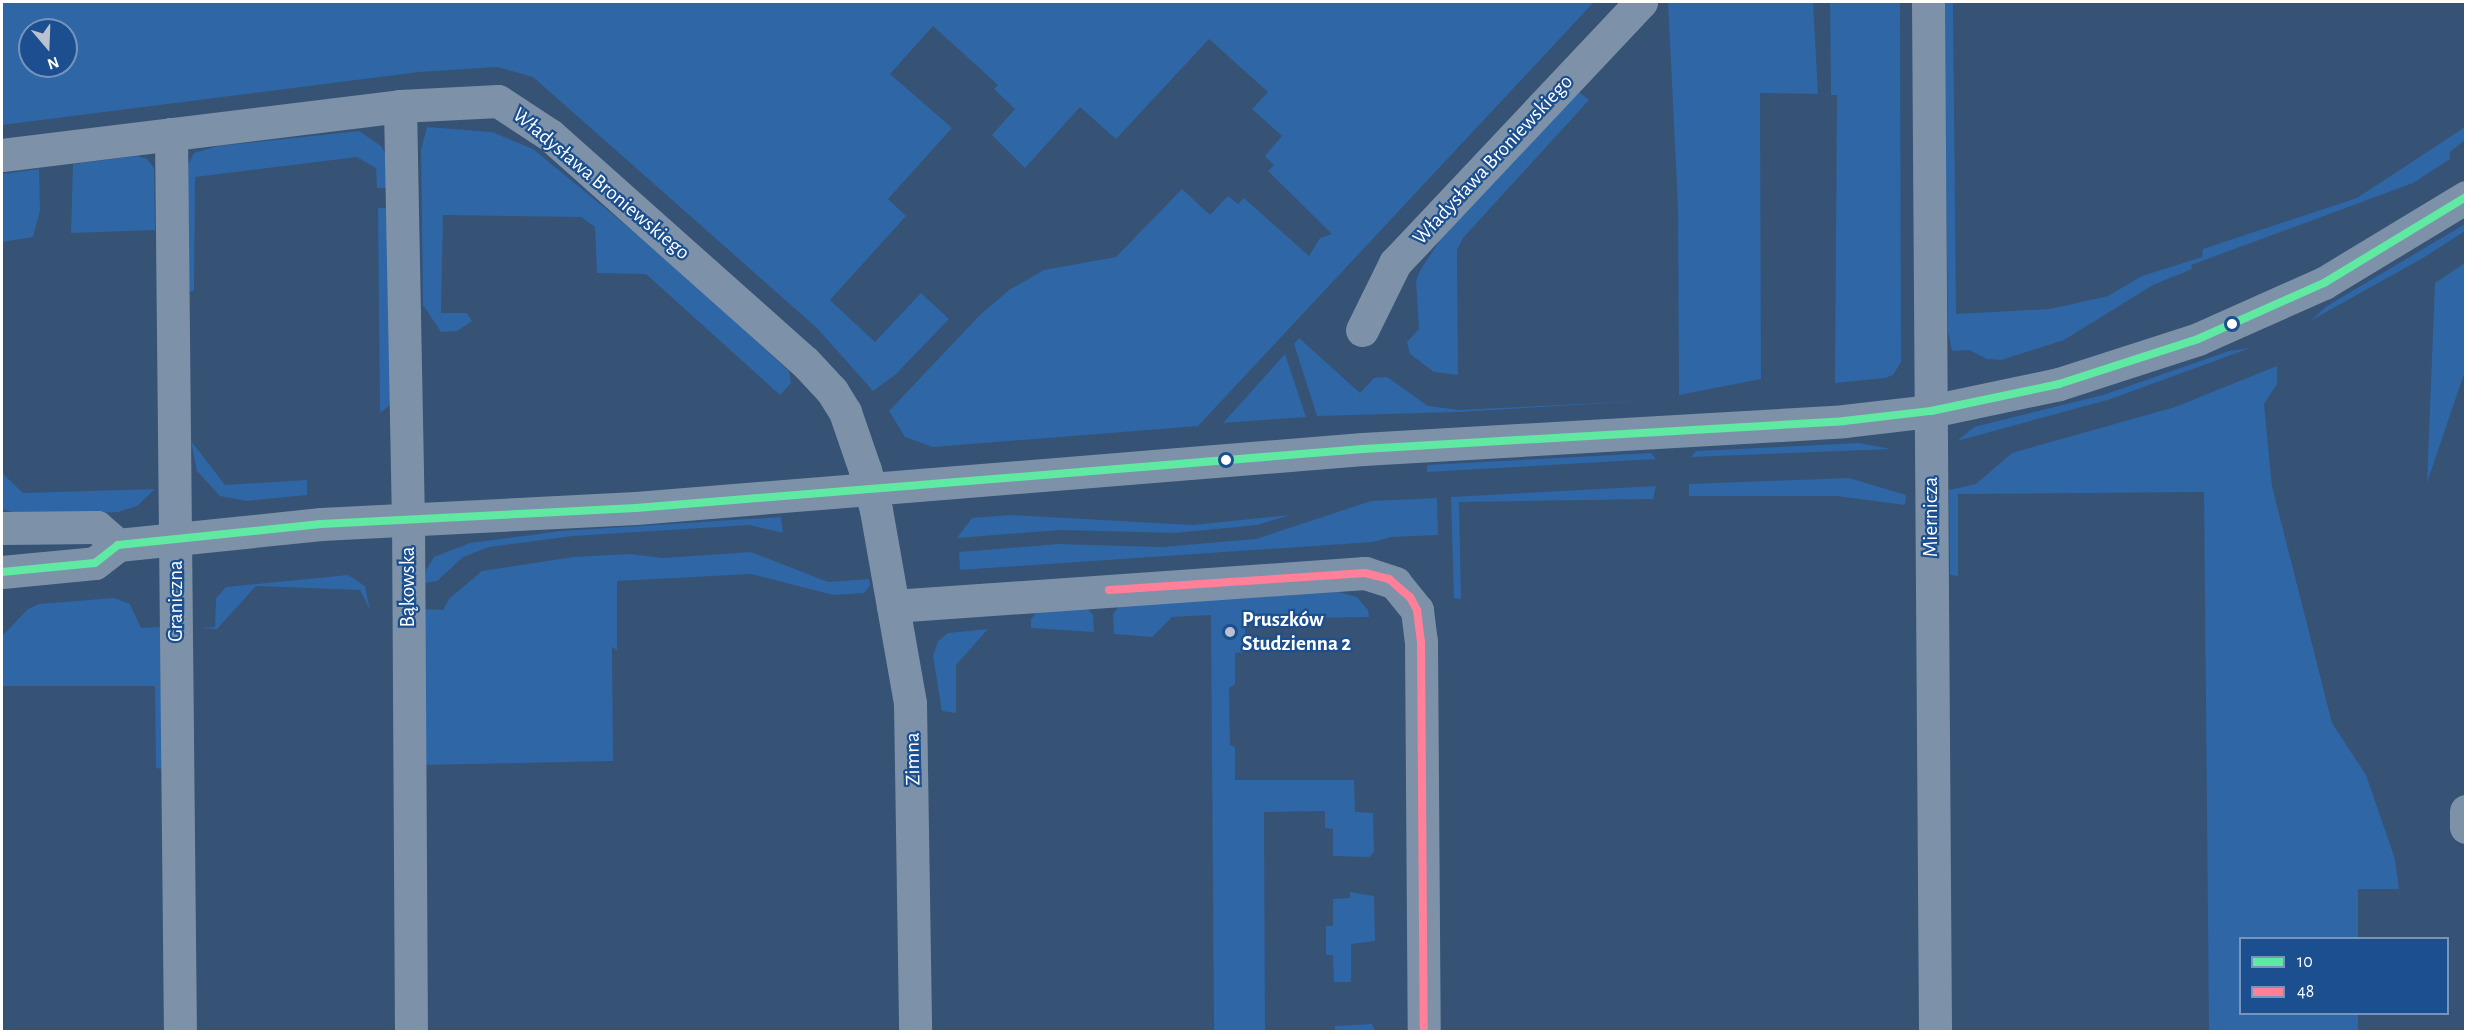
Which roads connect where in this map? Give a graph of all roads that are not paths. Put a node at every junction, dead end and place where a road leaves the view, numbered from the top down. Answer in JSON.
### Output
{"nodes":[{"id":1,"x":1641,"y":2,"type":"edge"},
{"id":2,"x":1928,"y":2,"type":"edge"},
{"id":3,"x":400,"y":106,"type":"junction"},
{"id":4,"x":171,"y":134,"type":"junction"},
{"id":5,"x":2,"y":155,"type":"edge"},
{"id":6,"x":2466,"y":197,"type":"edge"},
{"id":7,"x":1362,"y":330,"type":"dead end"},
{"id":8,"x":1931,"y":411,"type":"junction"},
{"id":9,"x":871,"y":490,"type":"junction"},
{"id":10,"x":408,"y":517,"type":"junction"},
{"id":11,"x":2,"y":528,"type":"edge"},
{"id":12,"x":176,"y":538,"type":"junction"},
{"id":13,"x":118,"y":545,"type":"junction"},
{"id":14,"x":2,"y":572,"type":"edge"},
{"id":15,"x":893,"y":606,"type":"junction"},
{"id":16,"x":2465,"y":811,"type":"edge"},
{"id":17,"x":2466,"y":827,"type":"edge"},
{"id":18,"x":180,"y":1032,"type":"edge"},
{"id":19,"x":411,"y":1032,"type":"edge"},
{"id":20,"x":915,"y":1032,"type":"edge"},
{"id":21,"x":1424,"y":1032,"type":"edge"},
{"id":22,"x":1935,"y":1032,"type":"edge"}],
"edges":[{"from":1,"to":7,"type":"street","name":"Władysława Broniewskiego"},
{"from":2,"to":8,"type":"street","name":"Miernicza"},
{"from":3,"to":4,"type":"street","name":"Władysława Broniewskiego"},
{"from":3,"to":9,"type":"street","name":"Władysława Broniewskiego"},
{"from":3,"to":10,"type":"street","name":"Bąkowska"},
{"from":4,"to":5,"type":"street","name":"Władysława Broniewskiego"},
{"from":4,"to":12,"type":"street","name":"Graniczna"},
{"from":6,"to":8,"type":"street"},
{"from":8,"to":9,"type":"street"},
{"from":8,"to":22,"type":"street","name":"Miernicza"},
{"from":9,"to":10,"type":"street"},
{"from":9,"to":15,"type":"street","name":"Zimna"},
{"from":10,"to":12,"type":"street"},
{"from":10,"to":19,"type":"street","name":"Bąkowska"},
{"from":11,"to":13,"type":"street"},
{"from":12,"to":13,"type":"street"},
{"from":12,"to":18,"type":"street","name":"Graniczna"},
{"from":13,"to":14,"type":"street"},
{"from":15,"to":20,"type":"street","name":"Zimna"},
{"from":15,"to":21,"type":"street"},
{"from":16,"to":17,"type":"street"}]}
